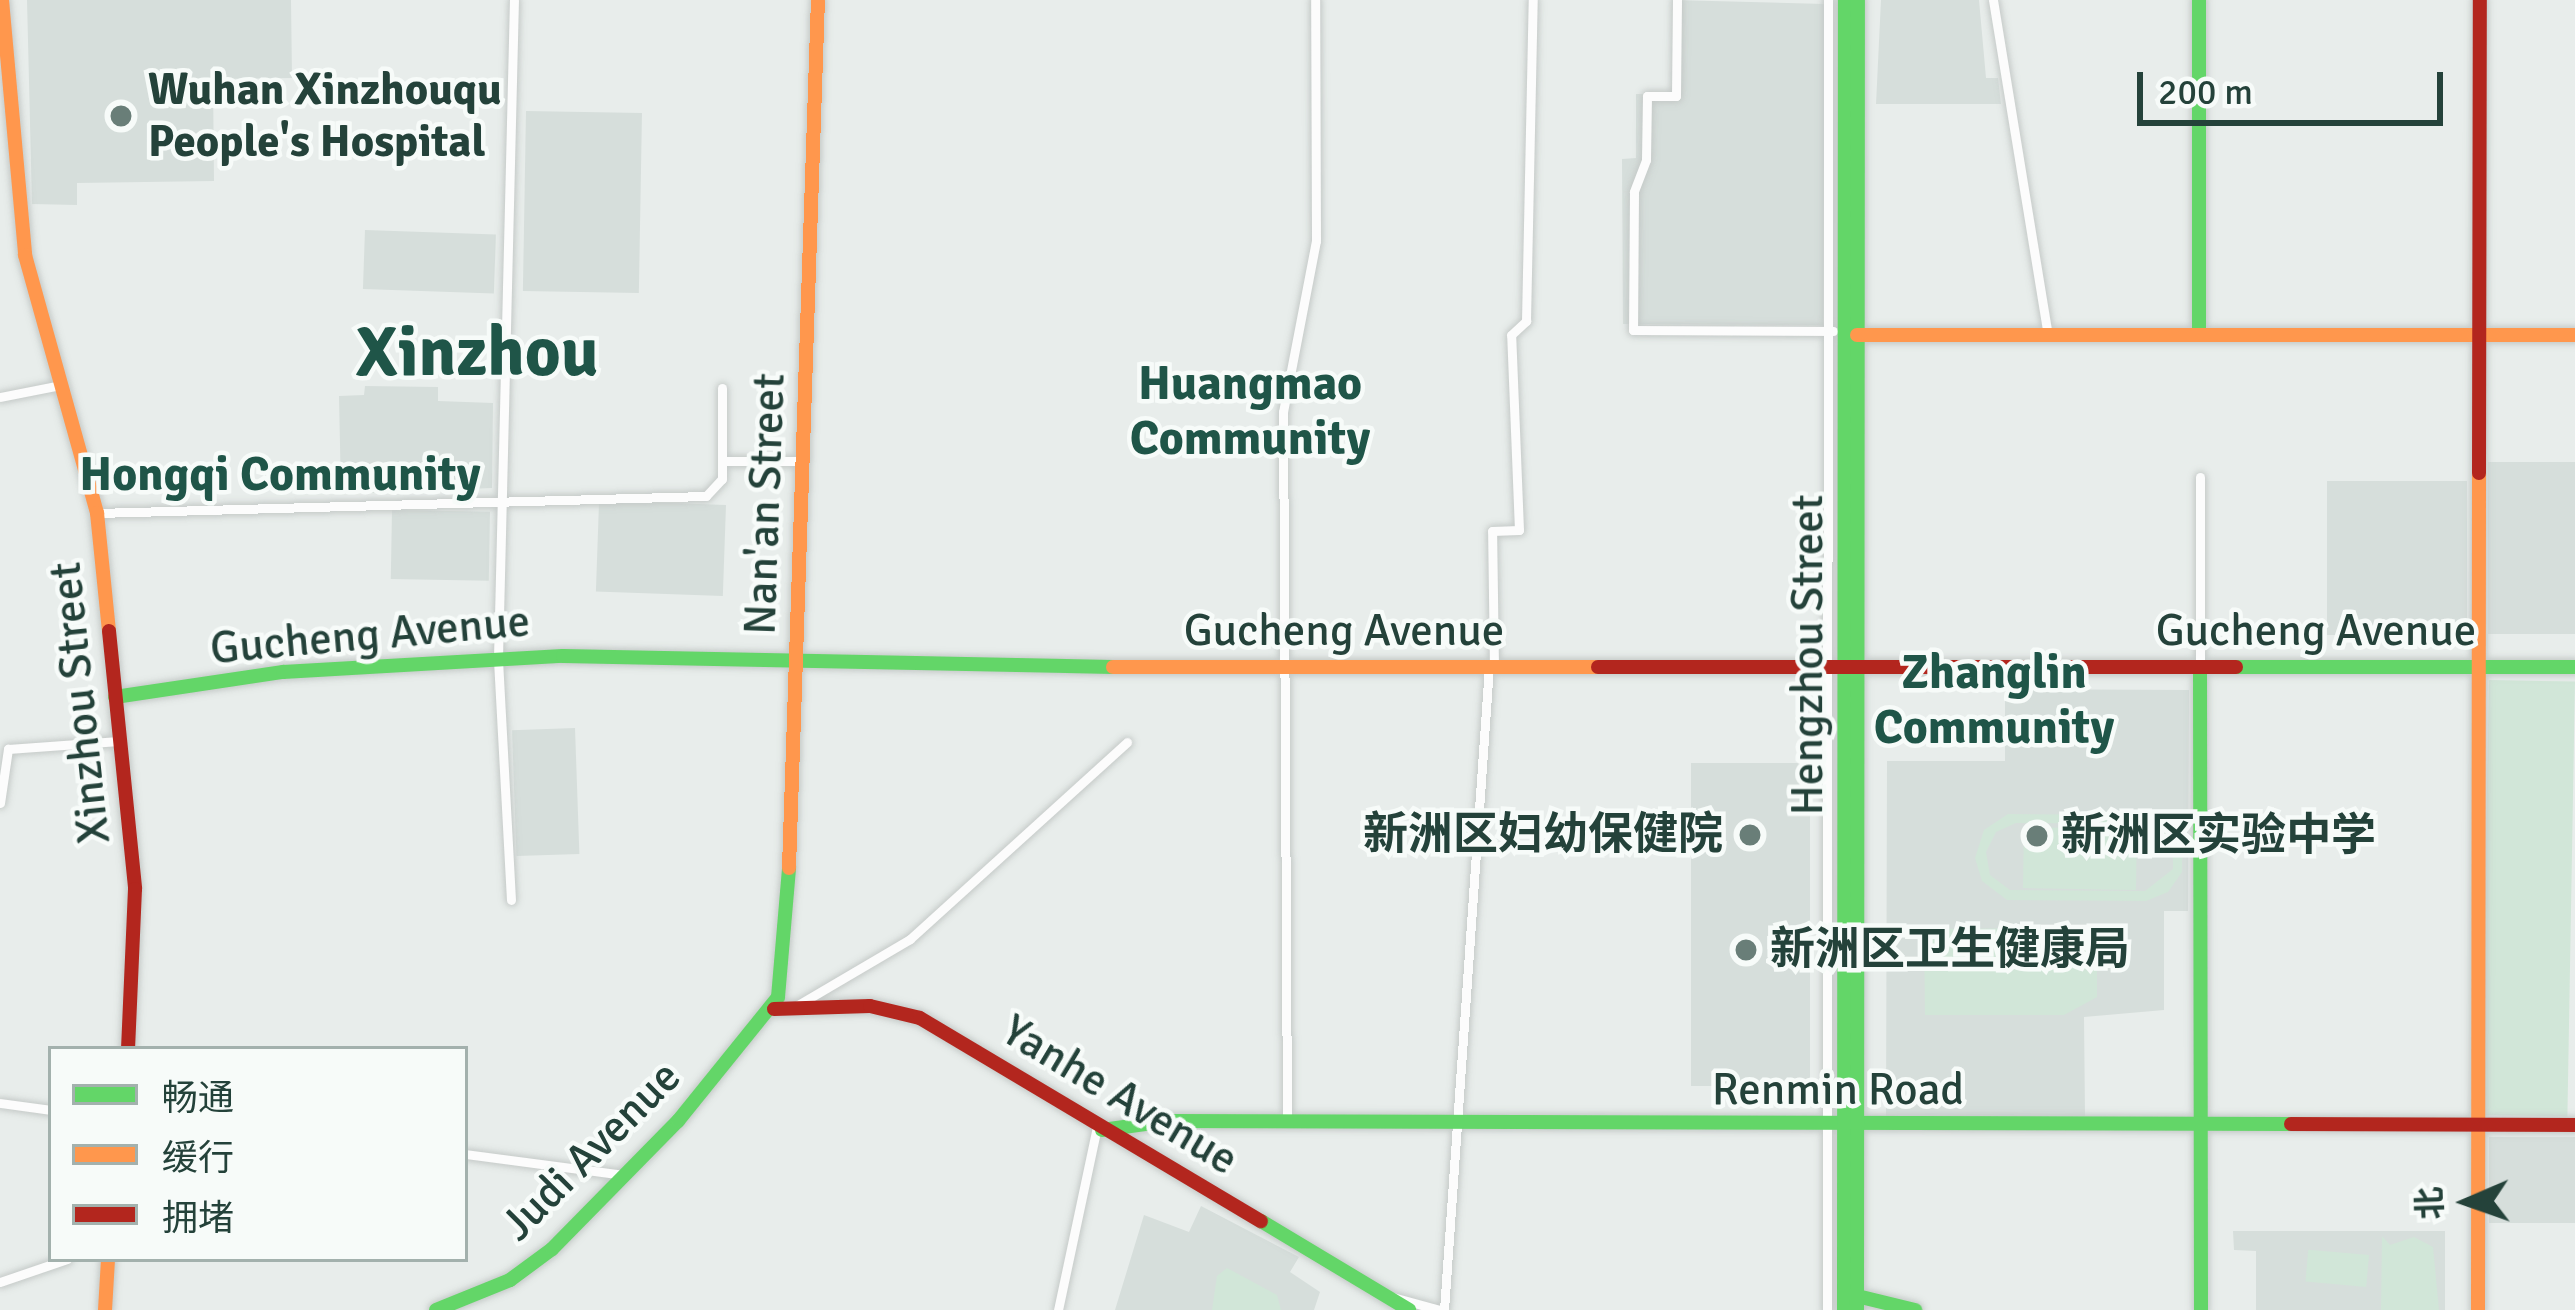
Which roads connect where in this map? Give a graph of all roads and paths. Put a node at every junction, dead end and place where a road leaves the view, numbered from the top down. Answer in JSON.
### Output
{"nodes":[{"id":1,"x":2,"y":0,"type":"edge"},
{"id":2,"x":514,"y":0,"type":"edge"},
{"id":3,"x":818,"y":0,"type":"edge"},
{"id":4,"x":1315,"y":0,"type":"edge"},
{"id":5,"x":1533,"y":0,"type":"edge"},
{"id":6,"x":1677,"y":0,"type":"edge"},
{"id":7,"x":1831,"y":0,"type":"edge"},
{"id":8,"x":1993,"y":0,"type":"edge"},
{"id":9,"x":2199,"y":0,"type":"edge"},
{"id":10,"x":2480,"y":0,"type":"edge"},
{"id":11,"x":1856,"y":2,"type":"edge"},
{"id":12,"x":1845,"y":20,"type":"junction"},
{"id":13,"x":6,"y":176,"type":"edge"},
{"id":14,"x":1828,"y":331,"type":"junction"},
{"id":15,"x":1851,"y":333,"type":"junction"},
{"id":16,"x":2048,"y":335,"type":"junction"},
{"id":17,"x":2199,"y":335,"type":"junction"},
{"id":18,"x":2478,"y":335,"type":"junction"},
{"id":19,"x":2575,"y":335,"type":"edge"},
{"id":20,"x":61,"y":385,"type":"junction"},
{"id":21,"x":722,"y":388,"type":"dead end"},
{"id":22,"x":0,"y":397,"type":"edge"},
{"id":23,"x":722,"y":460,"type":"junction"},
{"id":24,"x":803,"y":461,"type":"junction"},
{"id":25,"x":2200,"y":478,"type":"dead end"},
{"id":26,"x":502,"y":498,"type":"junction"},
{"id":27,"x":97,"y":513,"type":"junction"},
{"id":28,"x":498,"y":658,"type":"junction"},
{"id":29,"x":796,"y":664,"type":"junction"},
{"id":30,"x":1288,"y":667,"type":"junction"},
{"id":31,"x":1491,"y":667,"type":"junction"},
{"id":32,"x":1828,"y":667,"type":"junction"},
{"id":33,"x":1851,"y":667,"type":"junction"},
{"id":34,"x":2200,"y":667,"type":"junction"},
{"id":35,"x":2477,"y":667,"type":"junction"},
{"id":36,"x":2575,"y":667,"type":"edge"},
{"id":37,"x":115,"y":697,"type":"junction"},
{"id":38,"x":119,"y":740,"type":"junction"},
{"id":39,"x":1127,"y":742,"type":"dead end"},
{"id":40,"x":0,"y":803,"type":"edge"},
{"id":41,"x":511,"y":900,"type":"dead end"},
{"id":42,"x":774,"y":1009,"type":"junction"},
{"id":43,"x":791,"y":1009,"type":"junction"},
{"id":44,"x":128,"y":1046,"type":"edge"},
{"id":45,"x":0,"y":1103,"type":"edge"},
{"id":46,"x":48,"y":1110,"type":"edge"},
{"id":47,"x":1287,"y":1122,"type":"junction"},
{"id":48,"x":1452,"y":1124,"type":"junction"},
{"id":49,"x":2477,"y":1124,"type":"junction"},
{"id":50,"x":2200,"y":1125,"type":"junction"},
{"id":51,"x":2575,"y":1125,"type":"edge"},
{"id":52,"x":1827,"y":1127,"type":"junction"},
{"id":53,"x":1850,"y":1127,"type":"junction"},
{"id":54,"x":1099,"y":1128,"type":"junction"},
{"id":55,"x":468,"y":1154,"type":"edge"},
{"id":56,"x":624,"y":1175,"type":"junction"},
{"id":57,"x":58,"y":1262,"type":"edge"},
{"id":58,"x":108,"y":1262,"type":"edge"},
{"id":59,"x":0,"y":1282,"type":"edge"},
{"id":60,"x":1389,"y":1296,"type":"junction"},
{"id":61,"x":1857,"y":1303,"type":"edge"},
{"id":62,"x":105,"y":1310,"type":"edge"},
{"id":63,"x":436,"y":1310,"type":"edge"},
{"id":64,"x":1058,"y":1310,"type":"edge"},
{"id":65,"x":1409,"y":1310,"type":"edge"},
{"id":66,"x":1442,"y":1310,"type":"edge"},
{"id":67,"x":1827,"y":1310,"type":"edge"},
{"id":68,"x":1844,"y":1310,"type":"edge"},
{"id":69,"x":1915,"y":1310,"type":"edge"},
{"id":70,"x":2201,"y":1310,"type":"edge"},
{"id":71,"x":2478,"y":1310,"type":"edge"}],
"edges":[{"from":1,"to":13,"type":"street","name":"Xinzhou Street"},
{"from":2,"to":26,"type":"street"},
{"from":3,"to":24,"type":"street","name":"Nan'an Street"},
{"from":4,"to":30,"type":"street"},
{"from":5,"to":31,"type":"street"},
{"from":6,"to":14,"type":"street"},
{"from":7,"to":12,"type":"street"},
{"from":7,"to":14,"type":"street"},
{"from":8,"to":16,"type":"street"},
{"from":9,"to":17,"type":"street"},
{"from":10,"to":18,"type":"street"},
{"from":11,"to":12,"type":"street","name":"Hengzhou Street"},
{"from":11,"to":15,"type":"street","name":"Hengzhou Street"},
{"from":12,"to":15,"type":"street","name":"Hengzhou Street"},
{"from":13,"to":20,"type":"street","name":"Xinzhou Street"},
{"from":14,"to":15,"type":"street"},
{"from":14,"to":32,"type":"street"},
{"from":15,"to":16,"type":"street"},
{"from":15,"to":33,"type":"street","name":"Hengzhou Street"},
{"from":16,"to":17,"type":"street"},
{"from":17,"to":18,"type":"street"},
{"from":18,"to":19,"type":"street"},
{"from":18,"to":35,"type":"street"},
{"from":20,"to":22,"type":"street"},
{"from":20,"to":27,"type":"street","name":"Xinzhou Street"},
{"from":21,"to":23,"type":"street"},
{"from":23,"to":24,"type":"street"},
{"from":23,"to":26,"type":"street"},
{"from":24,"to":29,"type":"street","name":"Nan'an Street"},
{"from":25,"to":34,"type":"street"},
{"from":26,"to":27,"type":"street"},
{"from":26,"to":28,"type":"street"},
{"from":27,"to":37,"type":"street","name":"Xinzhou Street"},
{"from":28,"to":29,"type":"street","name":"Gucheng Avenue"},
{"from":28,"to":37,"type":"street","name":"Gucheng Avenue"},
{"from":28,"to":41,"type":"street"},
{"from":29,"to":30,"type":"street","name":"Gucheng Avenue"},
{"from":29,"to":42,"type":"street","name":"Nan'an Street"},
{"from":30,"to":31,"type":"street","name":"Gucheng Avenue"},
{"from":30,"to":47,"type":"street"},
{"from":31,"to":32,"type":"street","name":"Gucheng Avenue"},
{"from":31,"to":48,"type":"street"},
{"from":32,"to":33,"type":"street","name":"Gucheng Avenue"},
{"from":32,"to":52,"type":"street"},
{"from":33,"to":34,"type":"street","name":"Gucheng Avenue"},
{"from":33,"to":53,"type":"street","name":"Hengzhou Street"},
{"from":34,"to":35,"type":"street","name":"Gucheng Avenue"},
{"from":34,"to":50,"type":"street"},
{"from":35,"to":36,"type":"street","name":"Gucheng Avenue"},
{"from":35,"to":49,"type":"street"},
{"from":37,"to":38,"type":"street","name":"Xinzhou Street"},
{"from":38,"to":40,"type":"street"},
{"from":38,"to":44,"type":"street","name":"Xinzhou Street"},
{"from":39,"to":43,"type":"street"},
{"from":42,"to":43,"type":"street","name":"Yanhe Avenue"},
{"from":42,"to":56,"type":"street","name":"Judi Avenue"},
{"from":43,"to":54,"type":"street","name":"Yanhe Avenue"},
{"from":45,"to":46,"type":"street"},
{"from":47,"to":48,"type":"street","name":"Renmin Road"},
{"from":47,"to":54,"type":"street","name":"Renmin Road"},
{"from":48,"to":52,"type":"street","name":"Renmin Road"},
{"from":48,"to":66,"type":"street"},
{"from":49,"to":50,"type":"street","name":"Renmin Road"},
{"from":49,"to":51,"type":"street","name":"Renmin Road"},
{"from":49,"to":71,"type":"street"},
{"from":50,"to":53,"type":"street","name":"Renmin Road"},
{"from":50,"to":70,"type":"street"},
{"from":52,"to":53,"type":"street","name":"Renmin Road"},
{"from":52,"to":67,"type":"street"},
{"from":53,"to":61,"type":"street","name":"Hengzhou Street"},
{"from":53,"to":68,"type":"street","name":"Hengzhou Street"},
{"from":54,"to":60,"type":"street","name":"Yanhe Avenue"},
{"from":54,"to":64,"type":"street"},
{"from":55,"to":56,"type":"street"},
{"from":56,"to":63,"type":"street","name":"Judi Avenue"},
{"from":57,"to":59,"type":"street"},
{"from":58,"to":62,"type":"street"},
{"from":60,"to":65,"type":"street","name":"Yanhe Avenue"},
{"from":60,"to":66,"type":"street"},
{"from":61,"to":69,"type":"street"}]}
